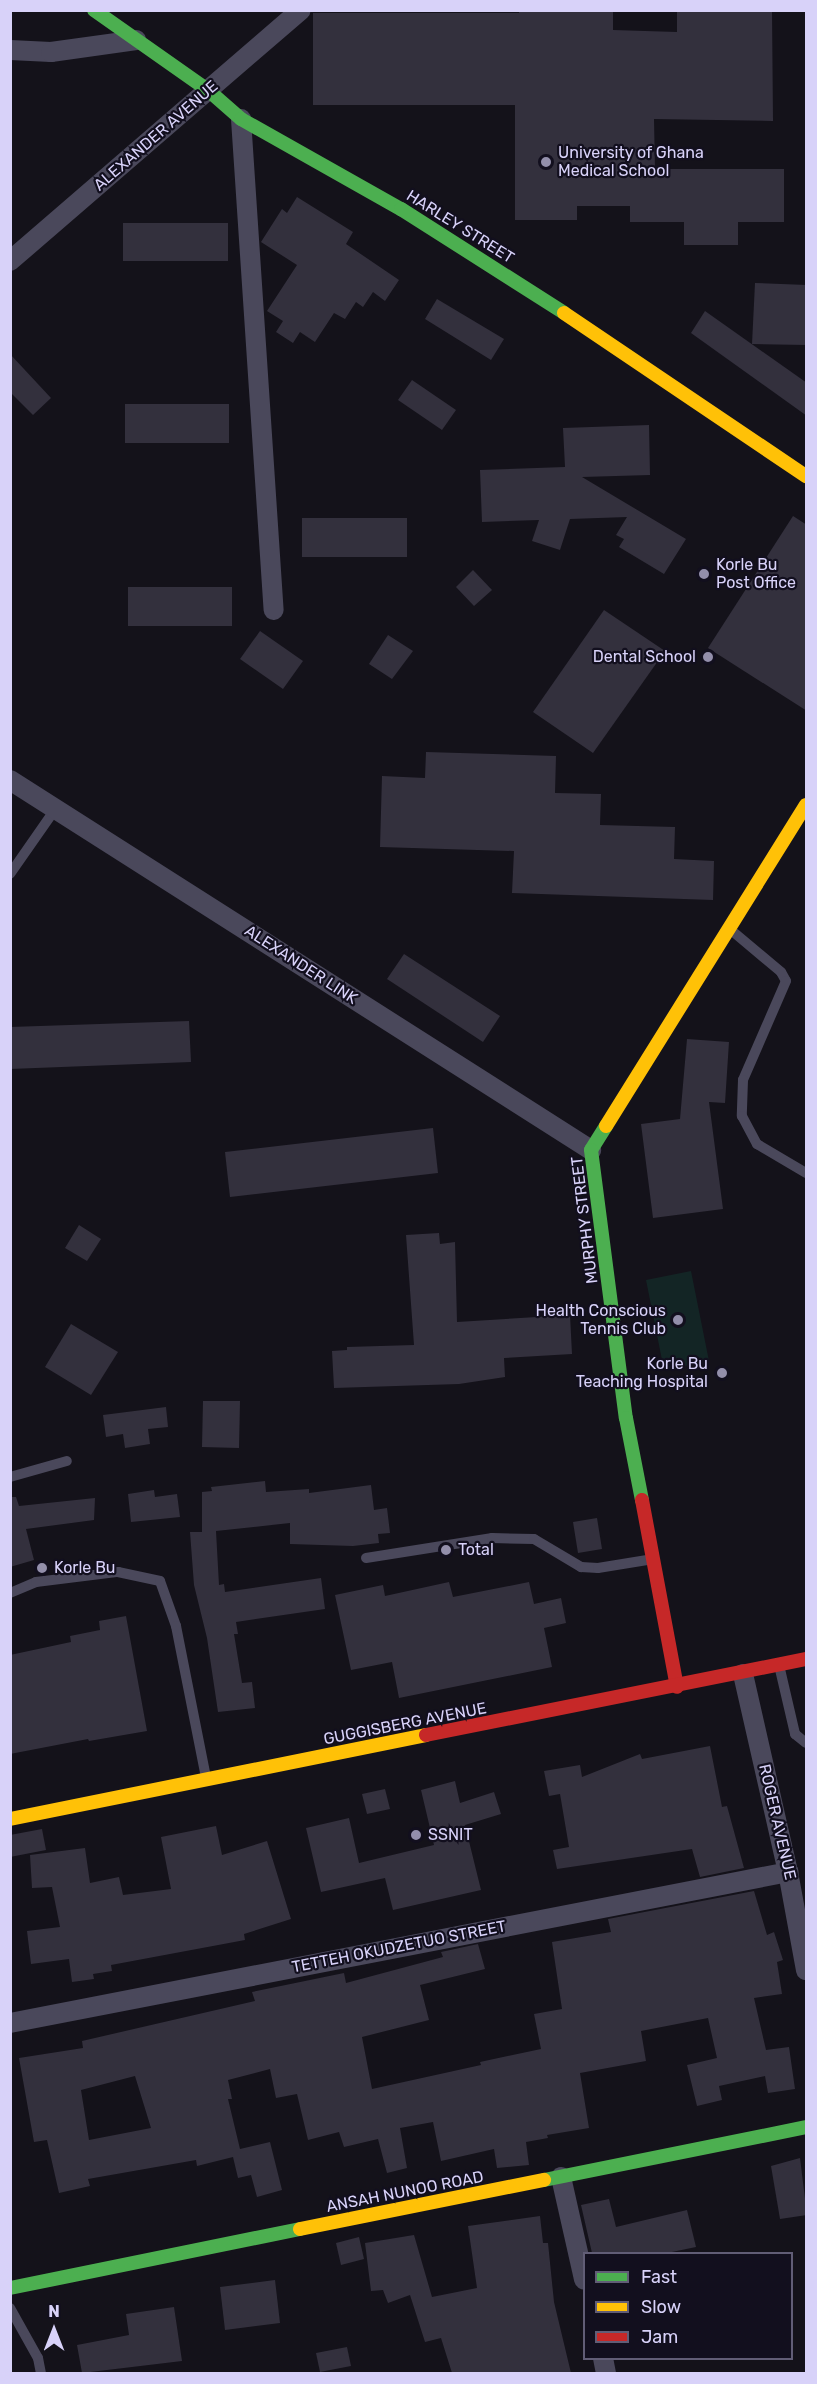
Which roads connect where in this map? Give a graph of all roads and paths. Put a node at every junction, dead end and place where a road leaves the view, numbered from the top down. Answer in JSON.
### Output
{"nodes":[{"id":1,"x":94,"y":10,"type":"edge"},
{"id":2,"x":301,"y":10,"type":"edge"},
{"id":3,"x":136,"y":40,"type":"junction"},
{"id":4,"x":10,"y":50,"type":"edge"},
{"id":5,"x":208,"y":90,"type":"junction"},
{"id":6,"x":241,"y":119,"type":"junction"},
{"id":7,"x":10,"y":261,"type":"edge"},
{"id":8,"x":807,"y":476,"type":"edge"},
{"id":9,"x":274,"y":610,"type":"dead end"},
{"id":10,"x":10,"y":780,"type":"edge"},
{"id":11,"x":807,"y":805,"type":"edge"},
{"id":12,"x":56,"y":808,"type":"junction"},
{"id":13,"x":10,"y":874,"type":"edge"},
{"id":14,"x":728,"y":928,"type":"junction"},
{"id":15,"x":591,"y":1150,"type":"junction"},
{"id":16,"x":807,"y":1173,"type":"edge"},
{"id":17,"x":67,"y":1461,"type":"dead end"},
{"id":18,"x":10,"y":1477,"type":"edge"},
{"id":19,"x":366,"y":1558,"type":"dead end"},
{"id":20,"x":653,"y":1559,"type":"junction"},
{"id":21,"x":10,"y":1593,"type":"edge"},
{"id":22,"x":807,"y":1659,"type":"edge"},
{"id":23,"x":779,"y":1665,"type":"junction"},
{"id":24,"x":742,"y":1674,"type":"junction"},
{"id":25,"x":677,"y":1687,"type":"junction"},
{"id":26,"x":807,"y":1743,"type":"edge"},
{"id":27,"x":206,"y":1780,"type":"junction"},
{"id":28,"x":10,"y":1819,"type":"edge"},
{"id":29,"x":788,"y":1872,"type":"junction"},
{"id":30,"x":804,"y":1933,"type":"edge"},
{"id":31,"x":807,"y":1970,"type":"edge"},
{"id":32,"x":10,"y":2023,"type":"edge"},
{"id":33,"x":807,"y":2127,"type":"edge"},
{"id":34,"x":561,"y":2177,"type":"junction"},
{"id":35,"x":583,"y":2270,"type":"edge"},
{"id":36,"x":10,"y":2288,"type":"edge"},
{"id":37,"x":10,"y":2308,"type":"edge"},
{"id":38,"x":41,"y":2373,"type":"edge"}],
"edges":[{"from":1,"to":3,"type":"street","name":"HARLEY STREET"},
{"from":2,"to":5,"type":"street","name":"ALEXANDER AVENUE"},
{"from":3,"to":4,"type":"street"},
{"from":3,"to":5,"type":"street","name":"HARLEY STREET"},
{"from":5,"to":6,"type":"street","name":"HARLEY STREET"},
{"from":5,"to":7,"type":"street","name":"ALEXANDER AVENUE"},
{"from":6,"to":8,"type":"street","name":"HARLEY STREET"},
{"from":6,"to":9,"type":"street"},
{"from":10,"to":12,"type":"street","name":"ALEXANDER LINK"},
{"from":11,"to":14,"type":"street","name":"MURPHY STREET"},
{"from":12,"to":13,"type":"lane"},
{"from":12,"to":15,"type":"street","name":"ALEXANDER LINK"},
{"from":14,"to":15,"type":"street","name":"MURPHY STREET"},
{"from":14,"to":16,"type":"lane"},
{"from":15,"to":20,"type":"street","name":"MURPHY STREET"},
{"from":17,"to":18,"type":"lane"},
{"from":19,"to":20,"type":"lane"},
{"from":20,"to":25,"type":"street","name":"MURPHY STREET"},
{"from":21,"to":27,"type":"lane"},
{"from":22,"to":23,"type":"street","name":"GUGGISBERG AVENUE"},
{"from":23,"to":24,"type":"street","name":"GUGGISBERG AVENUE"},
{"from":23,"to":26,"type":"lane"},
{"from":24,"to":25,"type":"street","name":"GUGGISBERG AVENUE"},
{"from":24,"to":29,"type":"street","name":"ROGER AVENUE"},
{"from":25,"to":27,"type":"street","name":"GUGGISBERG AVENUE"},
{"from":27,"to":28,"type":"street","name":"GUGGISBERG AVENUE"},
{"from":29,"to":30,"type":"street","name":"ROGER AVENUE"},
{"from":29,"to":32,"type":"street","name":"TETTEH OKUDZETUO STREET"},
{"from":30,"to":31,"type":"street","name":"ROGER AVENUE"},
{"from":33,"to":34,"type":"street","name":"ANSAH NUNOO ROAD"},
{"from":34,"to":35,"type":"street"},
{"from":34,"to":36,"type":"street","name":"ANSAH NUNOO ROAD"},
{"from":37,"to":38,"type":"lane"}]}
